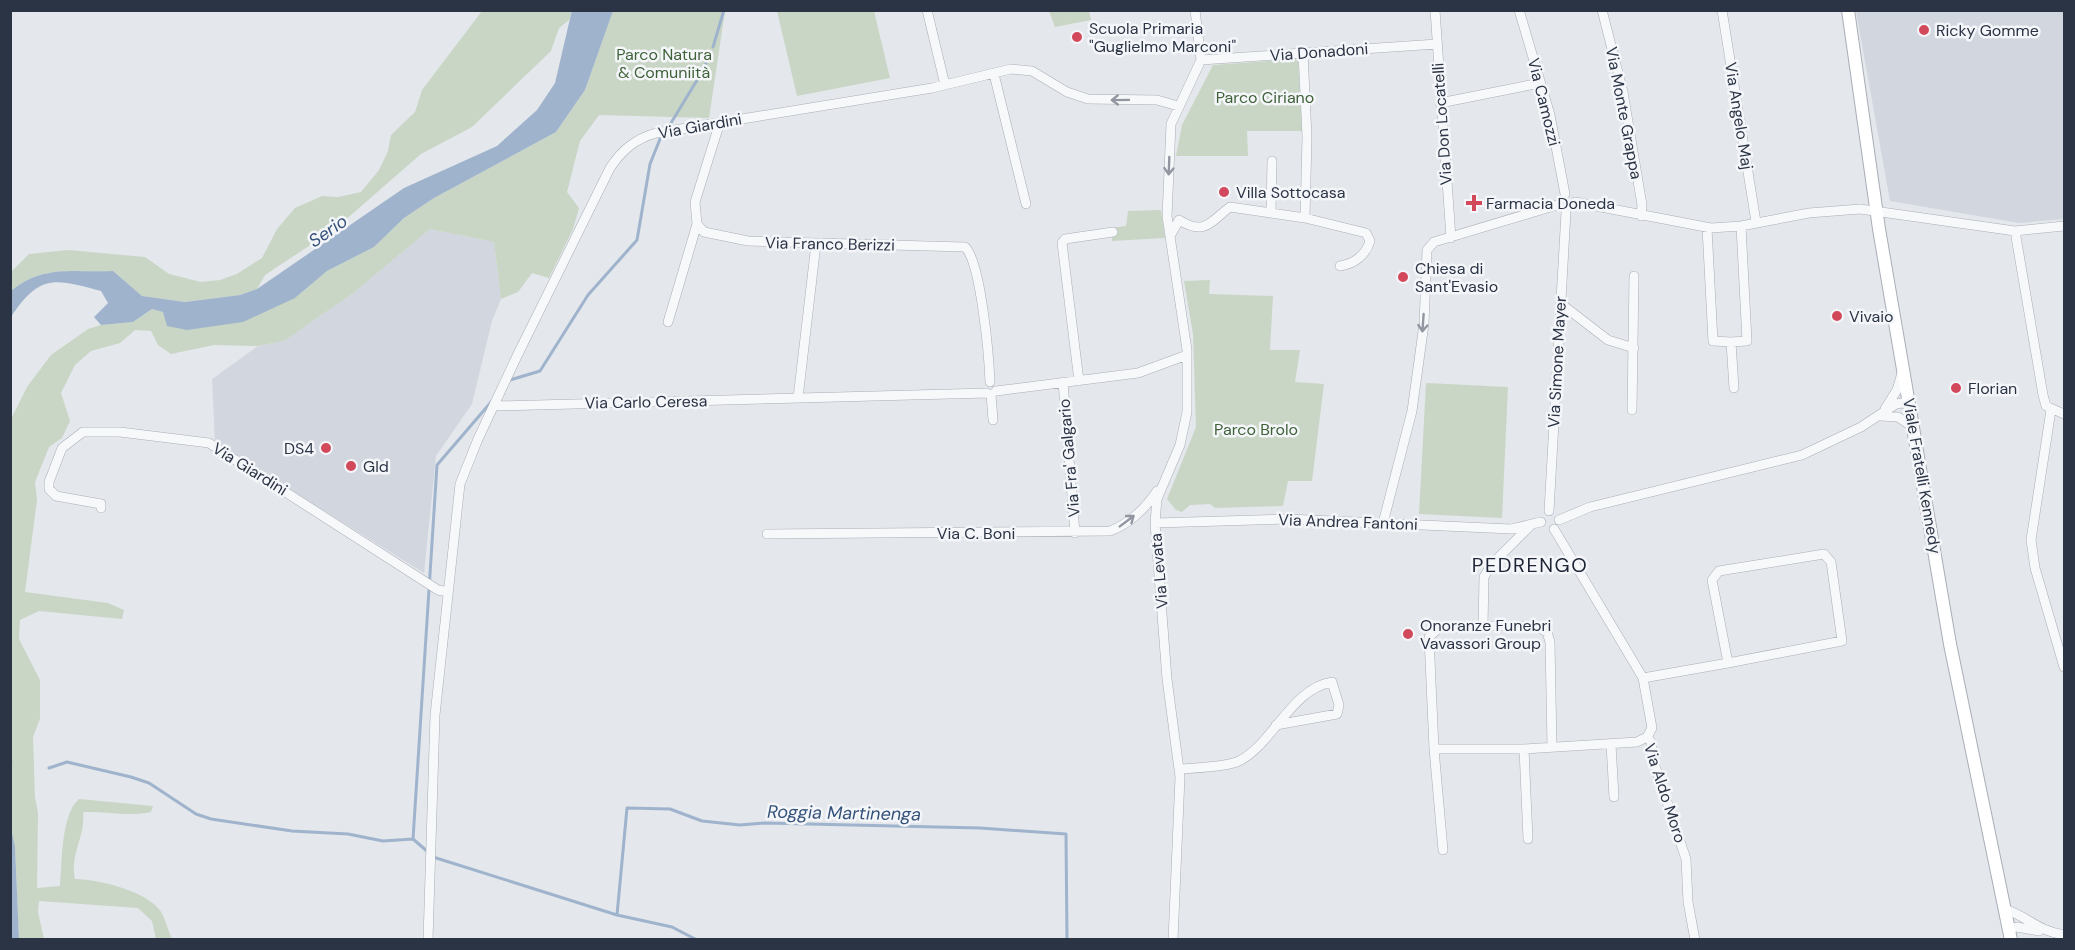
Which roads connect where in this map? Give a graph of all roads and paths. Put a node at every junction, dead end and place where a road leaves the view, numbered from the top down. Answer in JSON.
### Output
{"nodes":[{"id":1,"x":927,"y":10,"type":"edge"},
{"id":2,"x":1194,"y":10,"type":"edge"},
{"id":3,"x":1435,"y":10,"type":"edge"},
{"id":4,"x":1519,"y":10,"type":"edge"},
{"id":5,"x":1602,"y":10,"type":"edge"},
{"id":6,"x":1722,"y":10,"type":"edge"},
{"id":7,"x":1848,"y":10,"type":"edge"},
{"id":8,"x":1437,"y":44,"type":"junction"},
{"id":9,"x":1302,"y":52,"type":"junction"},
{"id":10,"x":1201,"y":60,"type":"junction"},
{"id":11,"x":994,"y":74,"type":"junction"},
{"id":12,"x":1540,"y":83,"type":"junction"},
{"id":13,"x":945,"y":85,"type":"junction"},
{"id":14,"x":1440,"y":103,"type":"junction"},
{"id":15,"x":1178,"y":106,"type":"junction"},
{"id":16,"x":720,"y":122,"type":"junction"},
{"id":17,"x":1272,"y":161,"type":"dead end"},
{"id":18,"x":1565,"y":194,"type":"junction"},
{"id":19,"x":1575,"y":202,"type":"junction"},
{"id":20,"x":1026,"y":204,"type":"dead end"},
{"id":21,"x":1557,"y":205,"type":"junction"},
{"id":22,"x":1167,"y":209,"type":"junction"},
{"id":23,"x":1876,"y":210,"type":"junction"},
{"id":24,"x":1271,"y":212,"type":"junction"},
{"id":25,"x":1566,"y":213,"type":"junction"},
{"id":26,"x":1641,"y":216,"type":"junction"},
{"id":27,"x":1305,"y":218,"type":"junction"},
{"id":28,"x":1179,"y":220,"type":"junction"},
{"id":29,"x":1756,"y":222,"type":"junction"},
{"id":30,"x":697,"y":224,"type":"junction"},
{"id":31,"x":1742,"y":226,"type":"junction"},
{"id":32,"x":2064,"y":226,"type":"edge"},
{"id":33,"x":1707,"y":228,"type":"junction"},
{"id":34,"x":2015,"y":231,"type":"junction"},
{"id":35,"x":1113,"y":232,"type":"dead end"},
{"id":36,"x":1170,"y":236,"type":"junction"},
{"id":37,"x":1451,"y":237,"type":"junction"},
{"id":38,"x":816,"y":244,"type":"junction"},
{"id":39,"x":1340,"y":266,"type":"dead end"},
{"id":40,"x":1634,"y":276,"type":"dead end"},
{"id":41,"x":1560,"y":303,"type":"junction"},
{"id":42,"x":668,"y":322,"type":"dead end"},
{"id":43,"x":1731,"y":342,"type":"junction"},
{"id":44,"x":1634,"y":348,"type":"junction"},
{"id":45,"x":1187,"y":355,"type":"junction"},
{"id":46,"x":1904,"y":367,"type":"junction"},
{"id":47,"x":1079,"y":381,"type":"junction"},
{"id":48,"x":1063,"y":382,"type":"junction"},
{"id":49,"x":990,"y":387,"type":"junction"},
{"id":50,"x":1734,"y":388,"type":"dead end"},
{"id":51,"x":798,"y":398,"type":"junction"},
{"id":52,"x":1909,"y":402,"type":"junction"},
{"id":53,"x":494,"y":406,"type":"junction"},
{"id":54,"x":1632,"y":410,"type":"dead end"},
{"id":55,"x":2051,"y":410,"type":"junction"},
{"id":56,"x":2064,"y":414,"type":"edge"},
{"id":57,"x":1880,"y":416,"type":"junction"},
{"id":58,"x":993,"y":420,"type":"dead end"},
{"id":59,"x":1914,"y":428,"type":"junction"},
{"id":60,"x":1163,"y":481,"type":"junction"},
{"id":61,"x":102,"y":508,"type":"dead end"},
{"id":62,"x":1549,"y":511,"type":"junction"},
{"id":63,"x":1559,"y":520,"type":"junction"},
{"id":64,"x":1541,"y":522,"type":"junction"},
{"id":65,"x":1155,"y":523,"type":"junction"},
{"id":66,"x":1383,"y":523,"type":"junction"},
{"id":67,"x":1530,"y":526,"type":"junction"},
{"id":68,"x":1554,"y":529,"type":"junction"},
{"id":69,"x":1075,"y":533,"type":"junction"},
{"id":70,"x":767,"y":534,"type":"dead end"},
{"id":71,"x":443,"y":591,"type":"junction"},
{"id":72,"x":1484,"y":626,"type":"junction"},
{"id":73,"x":1728,"y":663,"type":"junction"},
{"id":74,"x":2064,"y":667,"type":"edge"},
{"id":75,"x":1643,"y":678,"type":"junction"},
{"id":76,"x":1276,"y":725,"type":"junction"},
{"id":77,"x":1647,"y":737,"type":"junction"},
{"id":78,"x":1611,"y":744,"type":"junction"},
{"id":79,"x":1552,"y":747,"type":"junction"},
{"id":80,"x":1434,"y":748,"type":"junction"},
{"id":81,"x":1524,"y":749,"type":"junction"},
{"id":82,"x":1180,"y":769,"type":"junction"},
{"id":83,"x":1614,"y":797,"type":"dead end"},
{"id":84,"x":1528,"y":839,"type":"dead end"},
{"id":85,"x":1443,"y":850,"type":"dead end"},
{"id":86,"x":2005,"y":909,"type":"junction"},
{"id":87,"x":2043,"y":931,"type":"junction"},
{"id":88,"x":2010,"y":934,"type":"edge"},
{"id":89,"x":2064,"y":935,"type":"edge"},
{"id":90,"x":428,"y":939,"type":"edge"},
{"id":91,"x":1173,"y":939,"type":"edge"},
{"id":92,"x":1695,"y":939,"type":"edge"}],
"edges":[{"from":1,"to":13,"type":"street"},
{"from":2,"to":10,"type":"street"},
{"from":3,"to":8,"type":"street","name":"Via Don Locatelli"},
{"from":4,"to":12,"type":"street","name":"Via Camozzi"},
{"from":5,"to":26,"type":"street","name":"Via Monte Grappa"},
{"from":6,"to":29,"type":"street","name":"Via Angelo Maj"},
{"from":7,"to":23,"type":"street","name":"Viale Fratelli Kennedy"},
{"from":8,"to":9,"type":"street","name":"Via Donadoni"},
{"from":8,"to":14,"type":"street","name":"Via Don Locatelli"},
{"from":9,"to":10,"type":"street","name":"Via Donadoni"},
{"from":9,"to":27,"type":"street"},
{"from":10,"to":15,"type":"street","name":"Via Levata"},
{"from":11,"to":13,"type":"street","name":"Via Giardini"},
{"from":15,"to":11,"type":"street","name":"Via Giardini","one_way":true},
{"from":11,"to":20,"type":"street"},
{"from":12,"to":14,"type":"street"},
{"from":12,"to":18,"type":"street","name":"Via Camozzi"},
{"from":13,"to":16,"type":"street","name":"Via Giardini"},
{"from":14,"to":37,"type":"street","name":"Via Don Locatelli"},
{"from":15,"to":22,"type":"street","name":"Via Levata","one_way":true},
{"from":16,"to":30,"type":"street"},
{"from":16,"to":53,"type":"street","name":"Via Giardini"},
{"from":17,"to":24,"type":"street"},
{"from":18,"to":19,"type":"street"},
{"from":18,"to":21,"type":"street"},
{"from":19,"to":25,"type":"street"},
{"from":19,"to":26,"type":"street"},
{"from":21,"to":25,"type":"street"},
{"from":21,"to":37,"type":"street"},
{"from":22,"to":28,"type":"street"},
{"from":22,"to":36,"type":"street","name":"Via Levata"},
{"from":23,"to":29,"type":"street"},
{"from":23,"to":34,"type":"street"},
{"from":23,"to":46,"type":"street","name":"Viale Fratelli Kennedy"},
{"from":24,"to":27,"type":"street"},
{"from":24,"to":28,"type":"street"},
{"from":25,"to":41,"type":"street","name":"Via Simone Mayer"},
{"from":26,"to":33,"type":"street"},
{"from":27,"to":39,"type":"street"},
{"from":28,"to":36,"type":"street"},
{"from":29,"to":31,"type":"street"},
{"from":30,"to":38,"type":"street","name":"Via Franco Berizzi"},
{"from":30,"to":42,"type":"street"},
{"from":31,"to":33,"type":"street"},
{"from":31,"to":43,"type":"street"},
{"from":32,"to":34,"type":"street"},
{"from":33,"to":43,"type":"street"},
{"from":34,"to":55,"type":"street"},
{"from":35,"to":47,"type":"street","name":"Via Fra' Galgario"},
{"from":36,"to":45,"type":"street","name":"Via Levata"},
{"from":37,"to":66,"type":"street","one_way":true},
{"from":38,"to":49,"type":"street","name":"Via Franco Berizzi"},
{"from":38,"to":51,"type":"street"},
{"from":40,"to":44,"type":"street"},
{"from":41,"to":44,"type":"street"},
{"from":41,"to":62,"type":"street","name":"Via Simone Mayer"},
{"from":43,"to":50,"type":"street"},
{"from":44,"to":54,"type":"street"},
{"from":45,"to":47,"type":"street","name":"Via Carlo Ceresa"},
{"from":45,"to":60,"type":"street","name":"Via Levata"},
{"from":46,"to":52,"type":"street","name":"Viale Fratelli Kennedy"},
{"from":46,"to":57,"type":"street"},
{"from":47,"to":48,"type":"street","name":"Via Carlo Ceresa"},
{"from":48,"to":49,"type":"street","name":"Via Carlo Ceresa"},
{"from":48,"to":69,"type":"street","name":"Via Fra' Galgario"},
{"from":49,"to":51,"type":"street","name":"Via Carlo Ceresa"},
{"from":49,"to":58,"type":"street"},
{"from":51,"to":53,"type":"street","name":"Via Carlo Ceresa"},
{"from":52,"to":57,"type":"street"},
{"from":52,"to":59,"type":"street","name":"Viale Fratelli Kennedy"},
{"from":53,"to":71,"type":"street","name":"Via Giardini"},
{"from":55,"to":56,"type":"street"},
{"from":55,"to":74,"type":"street"},
{"from":57,"to":59,"type":"street"},
{"from":57,"to":63,"type":"street"},
{"from":59,"to":86,"type":"street","name":"Viale Fratelli Kennedy"},
{"from":60,"to":65,"type":"street","name":"Via Levata"},
{"from":69,"to":60,"type":"street","name":"Via C. Boni","one_way":true},
{"from":61,"to":71,"type":"street","name":"Via Giardini"},
{"from":62,"to":63,"type":"street"},
{"from":62,"to":64,"type":"street"},
{"from":63,"to":68,"type":"street"},
{"from":64,"to":67,"type":"street","name":"Via Andrea Fantoni"},
{"from":64,"to":68,"type":"street"},
{"from":65,"to":66,"type":"street","name":"Via Andrea Fantoni"},
{"from":65,"to":82,"type":"street","name":"Via Levata"},
{"from":66,"to":67,"type":"street","name":"Via Andrea Fantoni"},
{"from":67,"to":72,"type":"street"},
{"from":68,"to":75,"type":"street","name":"Via Aldo Moro"},
{"from":69,"to":70,"type":"street","name":"Via C. Boni"},
{"from":71,"to":90,"type":"street","name":"Via Giardini"},
{"from":72,"to":79,"type":"street"},
{"from":72,"to":80,"type":"street"},
{"from":73,"to":73,"type":"street"},
{"from":73,"to":75,"type":"street"},
{"from":75,"to":77,"type":"street","name":"Via Aldo Moro"},
{"from":76,"to":76,"type":"street"},
{"from":76,"to":82,"type":"street"},
{"from":77,"to":78,"type":"street"},
{"from":77,"to":92,"type":"street","name":"Via Aldo Moro"},
{"from":78,"to":79,"type":"street"},
{"from":78,"to":83,"type":"street"},
{"from":79,"to":81,"type":"street"},
{"from":80,"to":81,"type":"street"},
{"from":80,"to":85,"type":"street"},
{"from":81,"to":84,"type":"street"},
{"from":82,"to":91,"type":"street","name":"Via Levata"},
{"from":86,"to":87,"type":"street"},
{"from":86,"to":88,"type":"street","name":"Viale Fratelli Kennedy"},
{"from":87,"to":88,"type":"street"},
{"from":87,"to":89,"type":"street"}]}
